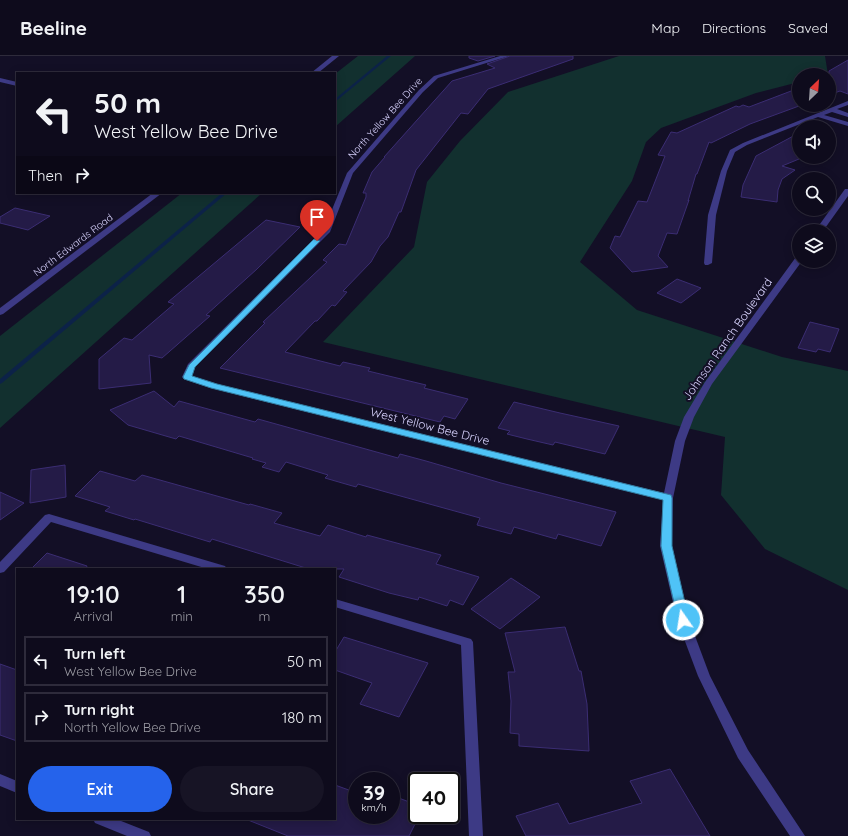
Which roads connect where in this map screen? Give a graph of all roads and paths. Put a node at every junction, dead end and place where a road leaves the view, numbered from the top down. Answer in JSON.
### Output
{"nodes":[{"id":1,"x":336,"y":56,"type":"edge"},
{"id":2,"x":506,"y":56,"type":"edge"},
{"id":3,"x":315,"y":72,"type":"edge"},
{"id":4,"x":0,"y":80,"type":"edge"},
{"id":5,"x":16,"y":84,"type":"edge"},
{"id":6,"x":848,"y":103,"type":"edge"},
{"id":7,"x":836,"y":109,"type":"edge"},
{"id":8,"x":836,"y":111,"type":"edge"},
{"id":9,"x":827,"y":112,"type":"edge"},
{"id":10,"x":818,"y":115,"type":"junction"},
{"id":11,"x":848,"y":115,"type":"edge"},
{"id":12,"x":848,"y":124,"type":"edge"},
{"id":13,"x":848,"y":191,"type":"edge"},
{"id":14,"x":157,"y":194,"type":"edge"},
{"id":15,"x":824,"y":224,"type":"edge"},
{"id":16,"x":708,"y":263,"type":"dead end"},
{"id":17,"x":792,"y":268,"type":"edge"},
{"id":18,"x":0,"y":312,"type":"edge"},
{"id":19,"x":187,"y":377,"type":"joint"},
{"id":20,"x":668,"y":498,"type":"junction"},
{"id":21,"x":218,"y":568,"type":"edge"},
{"id":22,"x":0,"y":569,"type":"edge"},
{"id":23,"x":336,"y":603,"type":"edge"},
{"id":24,"x":0,"y":780,"type":"edge"},
{"id":25,"x":16,"y":787,"type":"edge"},
{"id":26,"x":103,"y":820,"type":"edge"},
{"id":27,"x":144,"y":836,"type":"edge"},
{"id":28,"x":476,"y":836,"type":"edge"},
{"id":29,"x":798,"y":836,"type":"edge"}],
"edges":[{"from":1,"to":3,"type":"street"},
{"from":2,"to":19,"type":"street","name":"North Yellow Bee Drive"},
{"from":4,"to":5,"type":"street"},
{"from":6,"to":7,"type":"street"},
{"from":8,"to":11,"type":"street"},
{"from":9,"to":10,"type":"street"},
{"from":10,"to":12,"type":"street"},
{"from":10,"to":16,"type":"street"},
{"from":13,"to":15,"type":"street"},
{"from":14,"to":18,"type":"street","name":"North Edwards Road"},
{"from":17,"to":20,"type":"street","name":"Johnson Ranch Boulevard"},
{"from":19,"to":20,"type":"street","name":"West Yellow Bee Drive"},
{"from":20,"to":29,"type":"street","name":"Johnson Ranch Boulevard"},
{"from":21,"to":22,"type":"street"},
{"from":23,"to":28,"type":"street"},
{"from":24,"to":25,"type":"street"},
{"from":26,"to":27,"type":"street"}]}
